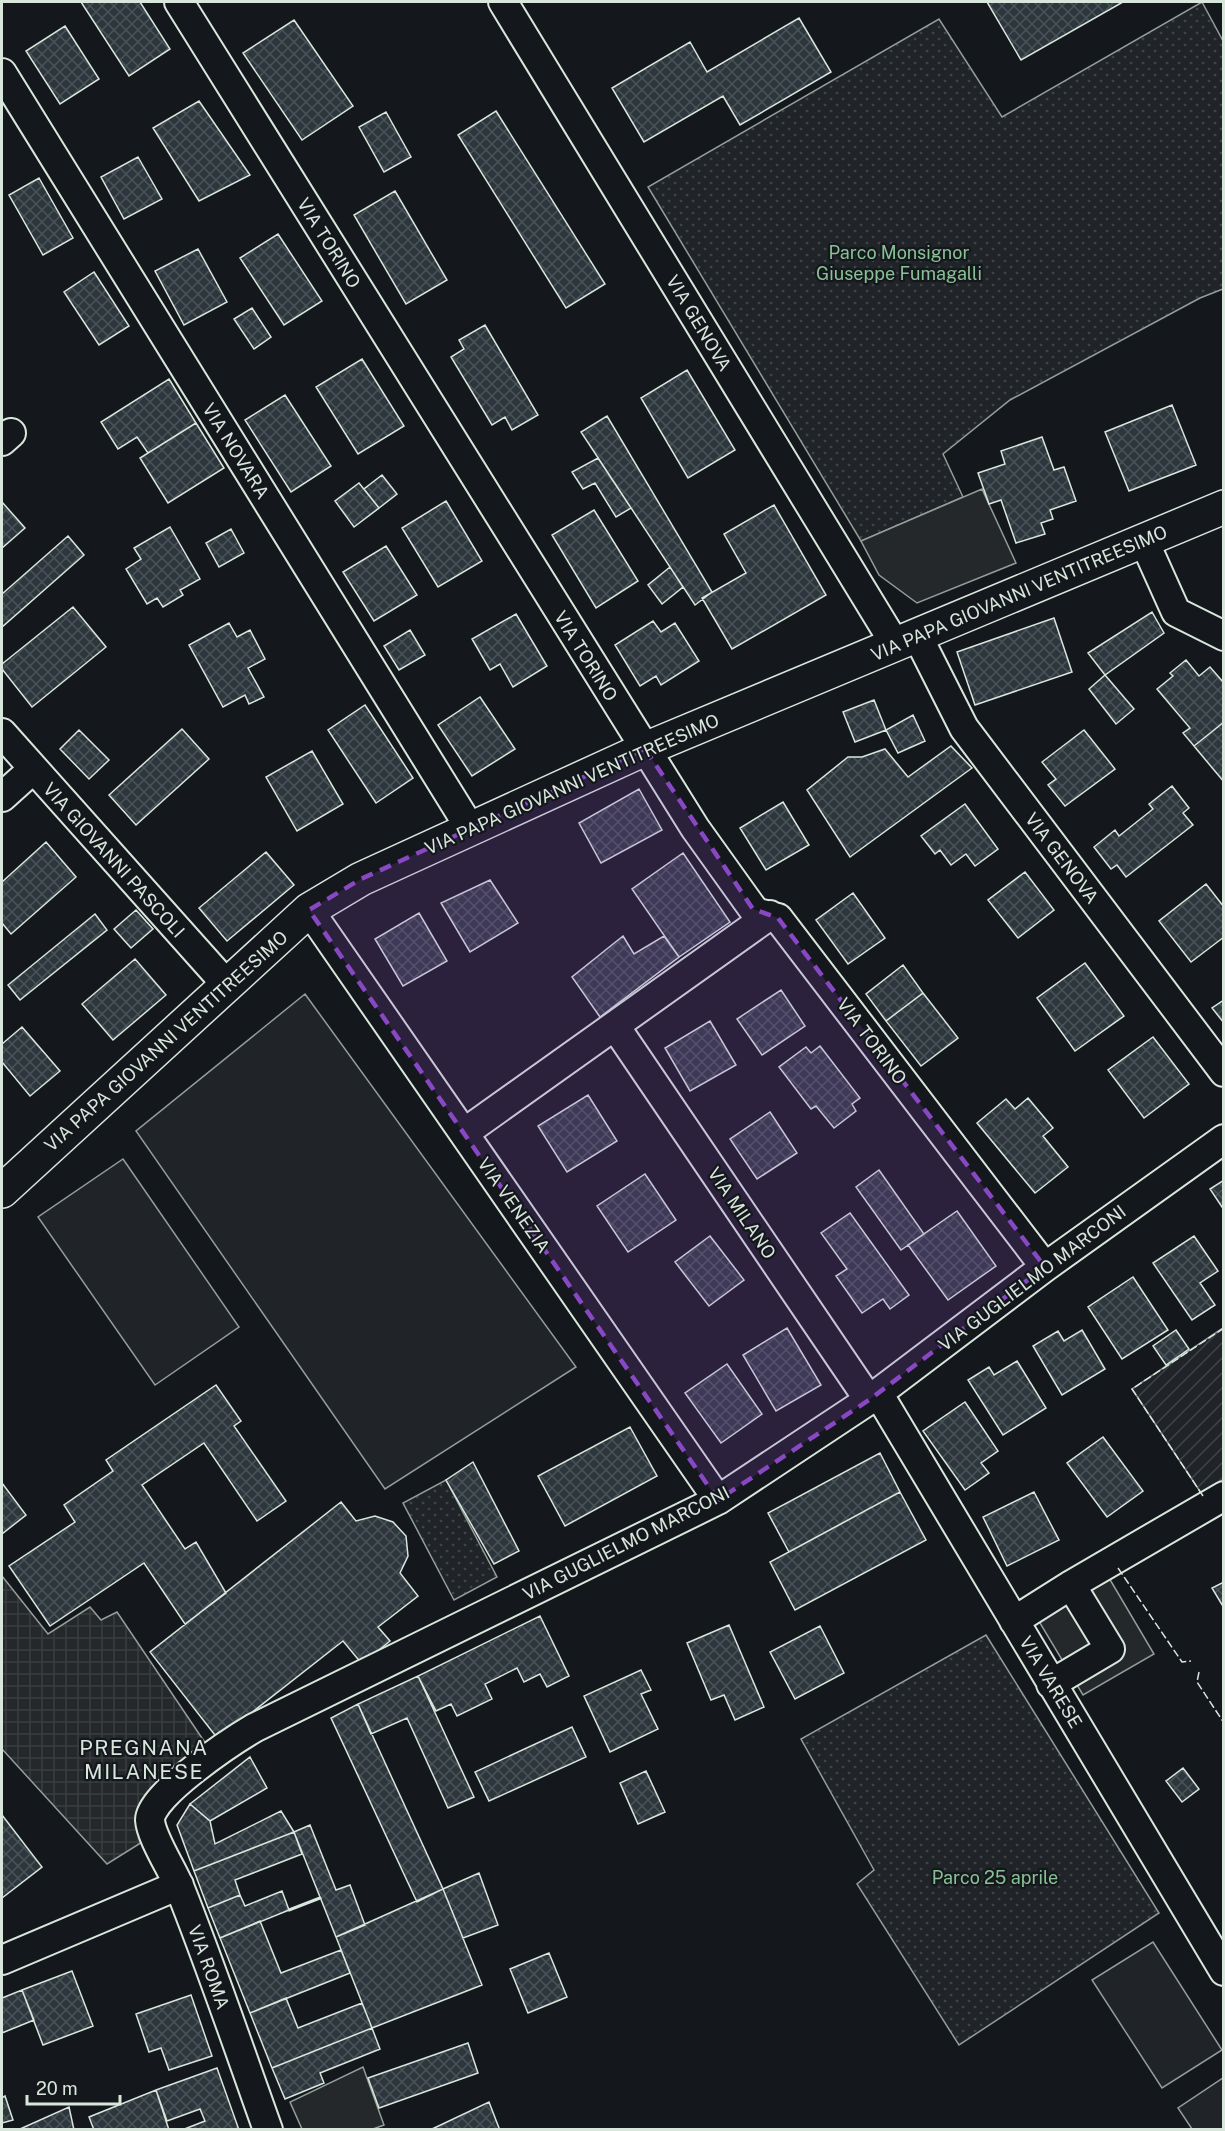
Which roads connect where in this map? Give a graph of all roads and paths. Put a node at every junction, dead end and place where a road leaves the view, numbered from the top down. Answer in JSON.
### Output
{"nodes":[{"id":1,"x":179,"y":2,"type":"edge"},
{"id":2,"x":503,"y":2,"type":"edge"},
{"id":3,"x":2,"y":73,"type":"edge"},
{"id":4,"x":1224,"y":507,"type":"edge"},
{"id":5,"x":1144,"y":541,"type":"junction"},
{"id":6,"x":1224,"y":636,"type":"edge"},
{"id":7,"x":906,"y":640,"type":"junction"},
{"id":8,"x":2,"y":733,"type":"edge"},
{"id":9,"x":645,"y":749,"type":"junction"},
{"id":10,"x":32,"y":770,"type":"junction"},
{"id":11,"x":2,"y":797,"type":"edge"},
{"id":12,"x":470,"y":828,"type":"junction"},
{"id":13,"x":309,"y":910,"type":"junction"},
{"id":14,"x":770,"y":915,"type":"junction"},
{"id":15,"x":227,"y":985,"type":"junction"},
{"id":16,"x":615,"y":1026,"type":"junction"},
{"id":17,"x":1224,"y":1072,"type":"edge"},
{"id":18,"x":464,"y":1133,"type":"junction"},
{"id":19,"x":1224,"y":1139,"type":"edge"},
{"id":20,"x":2,"y":1191,"type":"edge"},
{"id":21,"x":1045,"y":1267,"type":"junction"},
{"id":22,"x":874,"y":1397,"type":"junction"},
{"id":23,"x":1224,"y":1496,"type":"edge"},
{"id":24,"x":718,"y":1500,"type":"junction"},
{"id":25,"x":1071,"y":1585,"type":"junction"},
{"id":26,"x":1014,"y":1620,"type":"junction"},
{"id":27,"x":1052,"y":1684,"type":"junction"},
{"id":28,"x":154,"y":1806,"type":"joint"},
{"id":29,"x":179,"y":1885,"type":"junction"},
{"id":30,"x":2,"y":1960,"type":"edge"},
{"id":31,"x":1224,"y":1971,"type":"edge"},
{"id":32,"x":268,"y":2130,"type":"edge"}],
"edges":[{"from":1,"to":9,"type":"street","name":"VIA TORINO"},
{"from":2,"to":7,"type":"street","name":"VIA GENOVA"},
{"from":3,"to":12,"type":"street","name":"VIA NOVARA"},
{"from":4,"to":5,"type":"street","name":"VIA PAPA GIOVANNI VENTITREESIMO"},
{"from":5,"to":6,"type":"street"},
{"from":5,"to":7,"type":"street","name":"VIA PAPA GIOVANNI VENTITREESIMO"},
{"from":7,"to":9,"type":"street","name":"VIA PAPA GIOVANNI VENTITREESIMO"},
{"from":7,"to":17,"type":"street","name":"VIA GENOVA"},
{"from":8,"to":10,"type":"street","name":"VIA GIOVANNI PASCOLI"},
{"from":9,"to":12,"type":"street","name":"VIA PAPA GIOVANNI VENTITREESIMO"},
{"from":9,"to":14,"type":"street","name":"VIA TORINO"},
{"from":10,"to":11,"type":"street"},
{"from":10,"to":15,"type":"street","name":"VIA GIOVANNI PASCOLI"},
{"from":12,"to":13,"type":"street","name":"VIA PAPA GIOVANNI VENTITREESIMO"},
{"from":13,"to":15,"type":"street","name":"VIA PAPA GIOVANNI VENTITREESIMO"},
{"from":13,"to":18,"type":"street","name":"VIA VENEZIA"},
{"from":14,"to":16,"type":"street"},
{"from":14,"to":21,"type":"street","name":"VIA TORINO"},
{"from":15,"to":20,"type":"street","name":"VIA PAPA GIOVANNI VENTITREESIMO"},
{"from":16,"to":18,"type":"street"},
{"from":16,"to":22,"type":"street","name":"VIA MILANO"},
{"from":18,"to":24,"type":"street","name":"VIA VENEZIA"},
{"from":19,"to":21,"type":"street","name":"VIA GUGLIELMO MARCONI"},
{"from":21,"to":22,"type":"street","name":"VIA GUGLIELMO MARCONI"},
{"from":22,"to":24,"type":"street","name":"VIA GUGLIELMO MARCONI"},
{"from":22,"to":26,"type":"street","name":"VIA VARESE"},
{"from":23,"to":25,"type":"street"},
{"from":24,"to":28,"type":"street","name":"VIA GUGLIELMO MARCONI"},
{"from":25,"to":26,"type":"street"},
{"from":25,"to":27,"type":"street"},
{"from":26,"to":27,"type":"street","name":"VIA VARESE"},
{"from":27,"to":31,"type":"street","name":"VIA VARESE"},
{"from":28,"to":29,"type":"street","name":"VIA ROMA"},
{"from":29,"to":30,"type":"street"},
{"from":29,"to":32,"type":"street","name":"VIA ROMA"}]}
